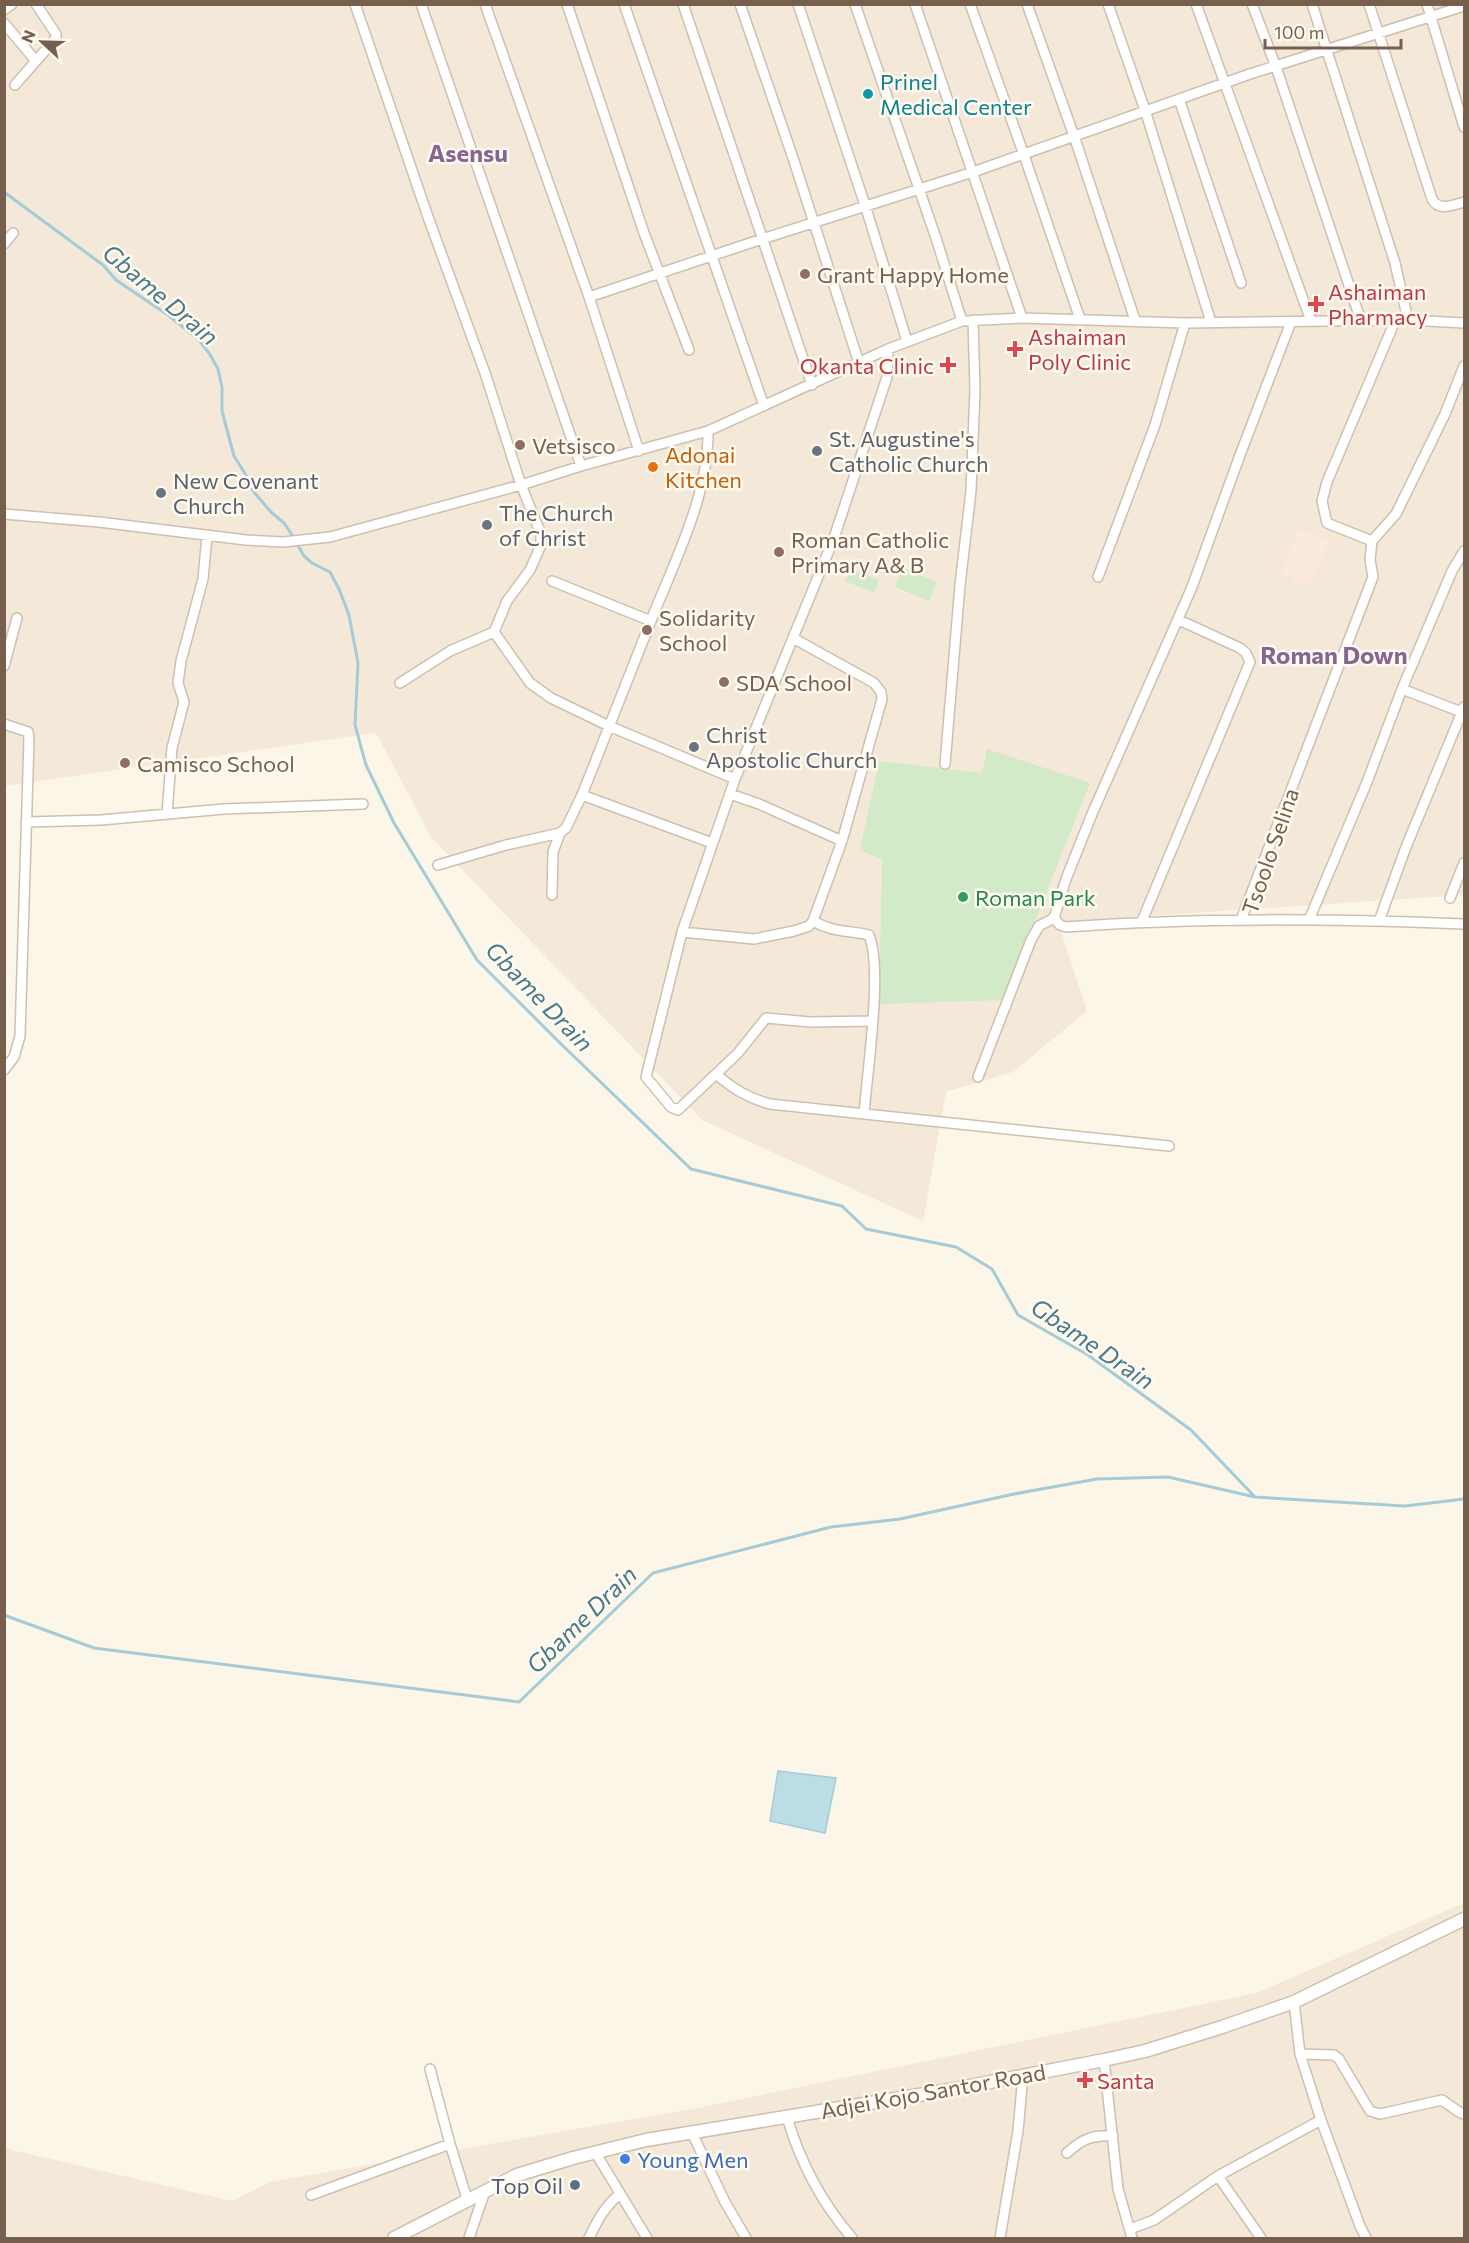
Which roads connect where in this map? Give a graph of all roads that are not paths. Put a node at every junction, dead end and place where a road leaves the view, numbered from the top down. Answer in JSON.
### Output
{"nodes":[{"id":1,"x":12,"y":4,"type":"edge"},
{"id":2,"x":36,"y":4,"type":"edge"},
{"id":3,"x":355,"y":4,"type":"edge"},
{"id":4,"x":421,"y":4,"type":"edge"},
{"id":5,"x":485,"y":4,"type":"edge"},
{"id":6,"x":567,"y":4,"type":"edge"},
{"id":7,"x":624,"y":4,"type":"edge"},
{"id":8,"x":683,"y":4,"type":"edge"},
{"id":9,"x":740,"y":4,"type":"edge"},
{"id":10,"x":798,"y":4,"type":"edge"},
{"id":11,"x":855,"y":4,"type":"edge"},
{"id":12,"x":915,"y":4,"type":"edge"},
{"id":13,"x":969,"y":4,"type":"edge"},
{"id":14,"x":1027,"y":4,"type":"edge"},
{"id":15,"x":1108,"y":4,"type":"edge"},
{"id":16,"x":1196,"y":4,"type":"edge"},
{"id":17,"x":1252,"y":4,"type":"edge"},
{"id":18,"x":1312,"y":4,"type":"edge"},
{"id":19,"x":1369,"y":4,"type":"edge"},
{"id":20,"x":1426,"y":4,"type":"edge"},
{"id":21,"x":1464,"y":6,"type":"edge"},
{"id":22,"x":4,"y":10,"type":"edge"},
{"id":23,"x":1430,"y":16,"type":"junction"},
{"id":24,"x":4,"y":23,"type":"edge"},
{"id":25,"x":1379,"y":32,"type":"junction"},
{"id":26,"x":1328,"y":49,"type":"junction"},
{"id":27,"x":36,"y":61,"type":"junction"},
{"id":28,"x":1276,"y":67,"type":"junction"},
{"id":29,"x":1225,"y":82,"type":"junction"},
{"id":30,"x":15,"y":85,"type":"dead end"},
{"id":31,"x":1179,"y":99,"type":"junction"},
{"id":32,"x":1145,"y":110,"type":"junction"},
{"id":33,"x":1464,"y":127,"type":"edge"},
{"id":34,"x":1074,"y":136,"type":"junction"},
{"id":35,"x":1024,"y":155,"type":"junction"},
{"id":36,"x":973,"y":172,"type":"junction"},
{"id":37,"x":920,"y":190,"type":"junction"},
{"id":38,"x":1464,"y":201,"type":"edge"},
{"id":39,"x":866,"y":205,"type":"junction"},
{"id":40,"x":814,"y":224,"type":"junction"},
{"id":41,"x":13,"y":233,"type":"dead end"},
{"id":42,"x":762,"y":238,"type":"junction"},
{"id":43,"x":4,"y":244,"type":"edge"},
{"id":44,"x":711,"y":255,"type":"junction"},
{"id":45,"x":660,"y":273,"type":"junction"},
{"id":46,"x":1241,"y":283,"type":"dead end"},
{"id":47,"x":589,"y":297,"type":"junction"},
{"id":48,"x":1022,"y":318,"type":"junction"},
{"id":49,"x":1080,"y":319,"type":"junction"},
{"id":50,"x":973,"y":320,"type":"junction"},
{"id":51,"x":1136,"y":320,"type":"junction"},
{"id":52,"x":1408,"y":320,"type":"junction"},
{"id":53,"x":962,"y":321,"type":"junction"},
{"id":54,"x":1311,"y":321,"type":"junction"},
{"id":55,"x":1361,"y":321,"type":"junction"},
{"id":56,"x":1395,"y":321,"type":"junction"},
{"id":57,"x":1211,"y":322,"type":"junction"},
{"id":58,"x":1291,"y":322,"type":"junction"},
{"id":59,"x":1185,"y":323,"type":"junction"},
{"id":60,"x":1464,"y":323,"type":"edge"},
{"id":61,"x":907,"y":341,"type":"junction"},
{"id":62,"x":888,"y":349,"type":"junction"},
{"id":63,"x":689,"y":350,"type":"dead end"},
{"id":64,"x":859,"y":363,"type":"junction"},
{"id":65,"x":1464,"y":366,"type":"edge"},
{"id":66,"x":812,"y":385,"type":"junction"},
{"id":67,"x":764,"y":406,"type":"junction"},
{"id":68,"x":708,"y":430,"type":"junction"},
{"id":69,"x":639,"y":451,"type":"junction"},
{"id":70,"x":581,"y":466,"type":"junction"},
{"id":71,"x":520,"y":485,"type":"junction"},
{"id":72,"x":4,"y":514,"type":"edge"},
{"id":73,"x":207,"y":536,"type":"junction"},
{"id":74,"x":1372,"y":542,"type":"junction"},
{"id":75,"x":1464,"y":552,"type":"edge"},
{"id":76,"x":1098,"y":577,"type":"dead end"},
{"id":77,"x":552,"y":581,"type":"dead end"},
{"id":78,"x":17,"y":618,"type":"dead end"},
{"id":79,"x":1179,"y":620,"type":"junction"},
{"id":80,"x":651,"y":621,"type":"junction"},
{"id":81,"x":494,"y":632,"type":"junction"},
{"id":82,"x":793,"y":638,"type":"junction"},
{"id":83,"x":4,"y":666,"type":"edge"},
{"id":84,"x":400,"y":683,"type":"dead end"},
{"id":85,"x":1402,"y":689,"type":"junction"},
{"id":86,"x":1464,"y":711,"type":"edge"},
{"id":87,"x":4,"y":724,"type":"edge"},
{"id":88,"x":609,"y":726,"type":"junction"},
{"id":89,"x":945,"y":764,"type":"dead end"},
{"id":90,"x":735,"y":779,"type":"junction"},
{"id":91,"x":730,"y":794,"type":"junction"},
{"id":92,"x":582,"y":795,"type":"junction"},
{"id":93,"x":363,"y":804,"type":"dead end"},
{"id":94,"x":167,"y":814,"type":"junction"},
{"id":95,"x":26,"y":822,"type":"junction"},
{"id":96,"x":560,"y":833,"type":"junction"},
{"id":97,"x":842,"y":841,"type":"junction"},
{"id":98,"x":712,"y":843,"type":"junction"},
{"id":99,"x":1464,"y":863,"type":"edge"},
{"id":100,"x":438,"y":865,"type":"dead end"},
{"id":101,"x":552,"y":895,"type":"dead end"},
{"id":102,"x":1450,"y":898,"type":"dead end"},
{"id":103,"x":1054,"y":918,"type":"junction"},
{"id":104,"x":1241,"y":920,"type":"junction"},
{"id":105,"x":1309,"y":920,"type":"junction"},
{"id":106,"x":813,"y":921,"type":"junction"},
{"id":107,"x":1142,"y":921,"type":"junction"},
{"id":108,"x":1379,"y":921,"type":"junction"},
{"id":109,"x":1464,"y":924,"type":"edge"},
{"id":110,"x":682,"y":932,"type":"junction"},
{"id":111,"x":872,"y":1021,"type":"junction"},
{"id":112,"x":4,"y":1070,"type":"edge"},
{"id":113,"x":716,"y":1074,"type":"junction"},
{"id":114,"x":978,"y":1077,"type":"dead end"},
{"id":115,"x":864,"y":1114,"type":"junction"},
{"id":116,"x":1169,"y":1146,"type":"dead end"},
{"id":117,"x":1464,"y":1919,"type":"edge"},
{"id":118,"x":1293,"y":2002,"type":"junction"},
{"id":119,"x":1300,"y":2054,"type":"junction"},
{"id":120,"x":1104,"y":2060,"type":"junction"},
{"id":121,"x":430,"y":2069,"type":"dead end"},
{"id":122,"x":1023,"y":2075,"type":"junction"},
{"id":123,"x":1464,"y":2114,"type":"edge"},
{"id":124,"x":787,"y":2117,"type":"junction"},
{"id":125,"x":1321,"y":2120,"type":"junction"},
{"id":126,"x":692,"y":2133,"type":"junction"},
{"id":127,"x":1113,"y":2136,"type":"junction"},
{"id":128,"x":450,"y":2144,"type":"junction"},
{"id":129,"x":595,"y":2152,"type":"junction"},
{"id":130,"x":1067,"y":2153,"type":"dead end"},
{"id":131,"x":1218,"y":2176,"type":"junction"},
{"id":132,"x":484,"y":2194,"type":"junction"},
{"id":133,"x":620,"y":2194,"type":"junction"},
{"id":134,"x":311,"y":2195,"type":"dead end"},
{"id":135,"x":468,"y":2202,"type":"junction"},
{"id":136,"x":1131,"y":2234,"type":"edge"},
{"id":137,"x":394,"y":2238,"type":"edge"},
{"id":138,"x":469,"y":2238,"type":"edge"},
{"id":139,"x":589,"y":2238,"type":"edge"},
{"id":140,"x":647,"y":2238,"type":"edge"},
{"id":141,"x":746,"y":2238,"type":"edge"},
{"id":142,"x":852,"y":2238,"type":"edge"},
{"id":143,"x":1000,"y":2238,"type":"edge"},
{"id":144,"x":1261,"y":2238,"type":"edge"},
{"id":145,"x":1366,"y":2238,"type":"edge"}],
"edges":[{"from":1,"to":22,"type":"street"},
{"from":2,"to":27,"type":"street"},
{"from":3,"to":71,"type":"street"},
{"from":4,"to":70,"type":"street"},
{"from":5,"to":47,"type":"street"},
{"from":6,"to":45,"type":"street"},
{"from":7,"to":44,"type":"street"},
{"from":8,"to":42,"type":"street"},
{"from":9,"to":40,"type":"street"},
{"from":10,"to":39,"type":"street"},
{"from":11,"to":37,"type":"street"},
{"from":12,"to":36,"type":"street"},
{"from":13,"to":35,"type":"street"},
{"from":14,"to":34,"type":"street"},
{"from":15,"to":32,"type":"street"},
{"from":16,"to":29,"type":"street"},
{"from":17,"to":28,"type":"street"},
{"from":18,"to":26,"type":"street"},
{"from":19,"to":25,"type":"street"},
{"from":20,"to":23,"type":"street"},
{"from":21,"to":23,"type":"street"},
{"from":23,"to":25,"type":"street"},
{"from":23,"to":33,"type":"street"},
{"from":24,"to":27,"type":"street"},
{"from":25,"to":26,"type":"street"},
{"from":25,"to":38,"type":"street"},
{"from":26,"to":28,"type":"street"},
{"from":26,"to":52,"type":"street"},
{"from":27,"to":30,"type":"street"},
{"from":28,"to":29,"type":"street"},
{"from":28,"to":55,"type":"street"},
{"from":29,"to":31,"type":"street"},
{"from":29,"to":54,"type":"street"},
{"from":31,"to":32,"type":"street"},
{"from":31,"to":46,"type":"street"},
{"from":32,"to":34,"type":"street"},
{"from":32,"to":57,"type":"street"},
{"from":34,"to":35,"type":"street"},
{"from":34,"to":51,"type":"street"},
{"from":35,"to":36,"type":"street"},
{"from":35,"to":49,"type":"street"},
{"from":36,"to":37,"type":"street"},
{"from":36,"to":48,"type":"street"},
{"from":37,"to":39,"type":"street"},
{"from":37,"to":53,"type":"street"},
{"from":39,"to":40,"type":"street"},
{"from":39,"to":61,"type":"street"},
{"from":40,"to":42,"type":"street"},
{"from":40,"to":64,"type":"street"},
{"from":41,"to":43,"type":"street"},
{"from":42,"to":44,"type":"street"},
{"from":42,"to":66,"type":"street"},
{"from":44,"to":45,"type":"street"},
{"from":44,"to":67,"type":"street"},
{"from":45,"to":47,"type":"street"},
{"from":45,"to":63,"type":"street"},
{"from":47,"to":69,"type":"street"},
{"from":48,"to":49,"type":"street"},
{"from":48,"to":50,"type":"street"},
{"from":49,"to":51,"type":"street"},
{"from":50,"to":53,"type":"street"},
{"from":50,"to":89,"type":"street"},
{"from":51,"to":59,"type":"street"},
{"from":52,"to":56,"type":"street"},
{"from":52,"to":60,"type":"street"},
{"from":53,"to":61,"type":"street"},
{"from":54,"to":55,"type":"street"},
{"from":54,"to":58,"type":"street"},
{"from":55,"to":56,"type":"street"},
{"from":56,"to":74,"type":"street"},
{"from":57,"to":58,"type":"street"},
{"from":57,"to":59,"type":"street"},
{"from":58,"to":79,"type":"street"},
{"from":59,"to":76,"type":"street"},
{"from":61,"to":62,"type":"street"},
{"from":62,"to":64,"type":"street"},
{"from":62,"to":82,"type":"street"},
{"from":64,"to":66,"type":"street"},
{"from":65,"to":74,"type":"street"},
{"from":66,"to":67,"type":"street"},
{"from":67,"to":68,"type":"street"},
{"from":68,"to":69,"type":"street"},
{"from":68,"to":80,"type":"street"},
{"from":69,"to":70,"type":"street"},
{"from":70,"to":71,"type":"street"},
{"from":71,"to":73,"type":"street"},
{"from":71,"to":81,"type":"street"},
{"from":72,"to":73,"type":"street"},
{"from":73,"to":94,"type":"street"},
{"from":74,"to":104,"type":"street","name":"Tsoolo Selina"},
{"from":75,"to":85,"type":"street"},
{"from":77,"to":80,"type":"street"},
{"from":78,"to":83,"type":"street"},
{"from":79,"to":103,"type":"street"},
{"from":79,"to":107,"type":"street"},
{"from":80,"to":88,"type":"street"},
{"from":81,"to":84,"type":"street"},
{"from":81,"to":88,"type":"street"},
{"from":82,"to":90,"type":"street"},
{"from":82,"to":97,"type":"street"},
{"from":85,"to":86,"type":"street"},
{"from":85,"to":105,"type":"street"},
{"from":86,"to":108,"type":"street"},
{"from":87,"to":95,"type":"street"},
{"from":88,"to":90,"type":"street"},
{"from":88,"to":92,"type":"street"},
{"from":90,"to":91,"type":"street"},
{"from":91,"to":97,"type":"street"},
{"from":91,"to":98,"type":"street"},
{"from":92,"to":96,"type":"street"},
{"from":92,"to":98,"type":"street"},
{"from":93,"to":94,"type":"street"},
{"from":94,"to":95,"type":"street"},
{"from":95,"to":112,"type":"street"},
{"from":96,"to":100,"type":"street"},
{"from":96,"to":101,"type":"street"},
{"from":97,"to":106,"type":"street"},
{"from":98,"to":110,"type":"street"},
{"from":99,"to":102,"type":"street"},
{"from":103,"to":107,"type":"street"},
{"from":103,"to":114,"type":"street"},
{"from":104,"to":105,"type":"street","name":"Tsoolo Selina"},
{"from":104,"to":107,"type":"street"},
{"from":105,"to":108,"type":"street","name":"Tsoolo Selina"},
{"from":106,"to":110,"type":"street"},
{"from":106,"to":111,"type":"street"},
{"from":108,"to":109,"type":"street","name":"Tsoolo Selina"},
{"from":110,"to":113,"type":"street"},
{"from":111,"to":113,"type":"street"},
{"from":111,"to":115,"type":"street"},
{"from":113,"to":115,"type":"street"},
{"from":115,"to":116,"type":"street"},
{"from":117,"to":118,"type":"street","name":"Adjei Kojo Santor Road"},
{"from":118,"to":119,"type":"street"},
{"from":118,"to":120,"type":"street","name":"Adjei Kojo Santor Road"},
{"from":119,"to":123,"type":"street"},
{"from":119,"to":125,"type":"street"},
{"from":120,"to":122,"type":"street","name":"Adjei Kojo Santor Road"},
{"from":120,"to":127,"type":"street"},
{"from":121,"to":128,"type":"street"},
{"from":122,"to":124,"type":"street","name":"Adjei Kojo Santor Road"},
{"from":122,"to":143,"type":"street"},
{"from":124,"to":126,"type":"street","name":"Adjei Kojo Santor Road"},
{"from":124,"to":142,"type":"street"},
{"from":125,"to":131,"type":"street"},
{"from":125,"to":145,"type":"street"},
{"from":126,"to":129,"type":"street","name":"Adjei Kojo Santor Road"},
{"from":126,"to":141,"type":"street"},
{"from":127,"to":130,"type":"street"},
{"from":127,"to":136,"type":"street"},
{"from":128,"to":134,"type":"street"},
{"from":128,"to":135,"type":"street"},
{"from":129,"to":132,"type":"street","name":"Adjei Kojo Santor Road"},
{"from":129,"to":133,"type":"street"},
{"from":131,"to":136,"type":"street"},
{"from":131,"to":144,"type":"street"},
{"from":132,"to":135,"type":"street","name":"Adjei Kojo Santor Road"},
{"from":132,"to":138,"type":"street"},
{"from":133,"to":139,"type":"street"},
{"from":133,"to":140,"type":"street"},
{"from":135,"to":137,"type":"street","name":"Adjei Kojo Santor Road"}]}
